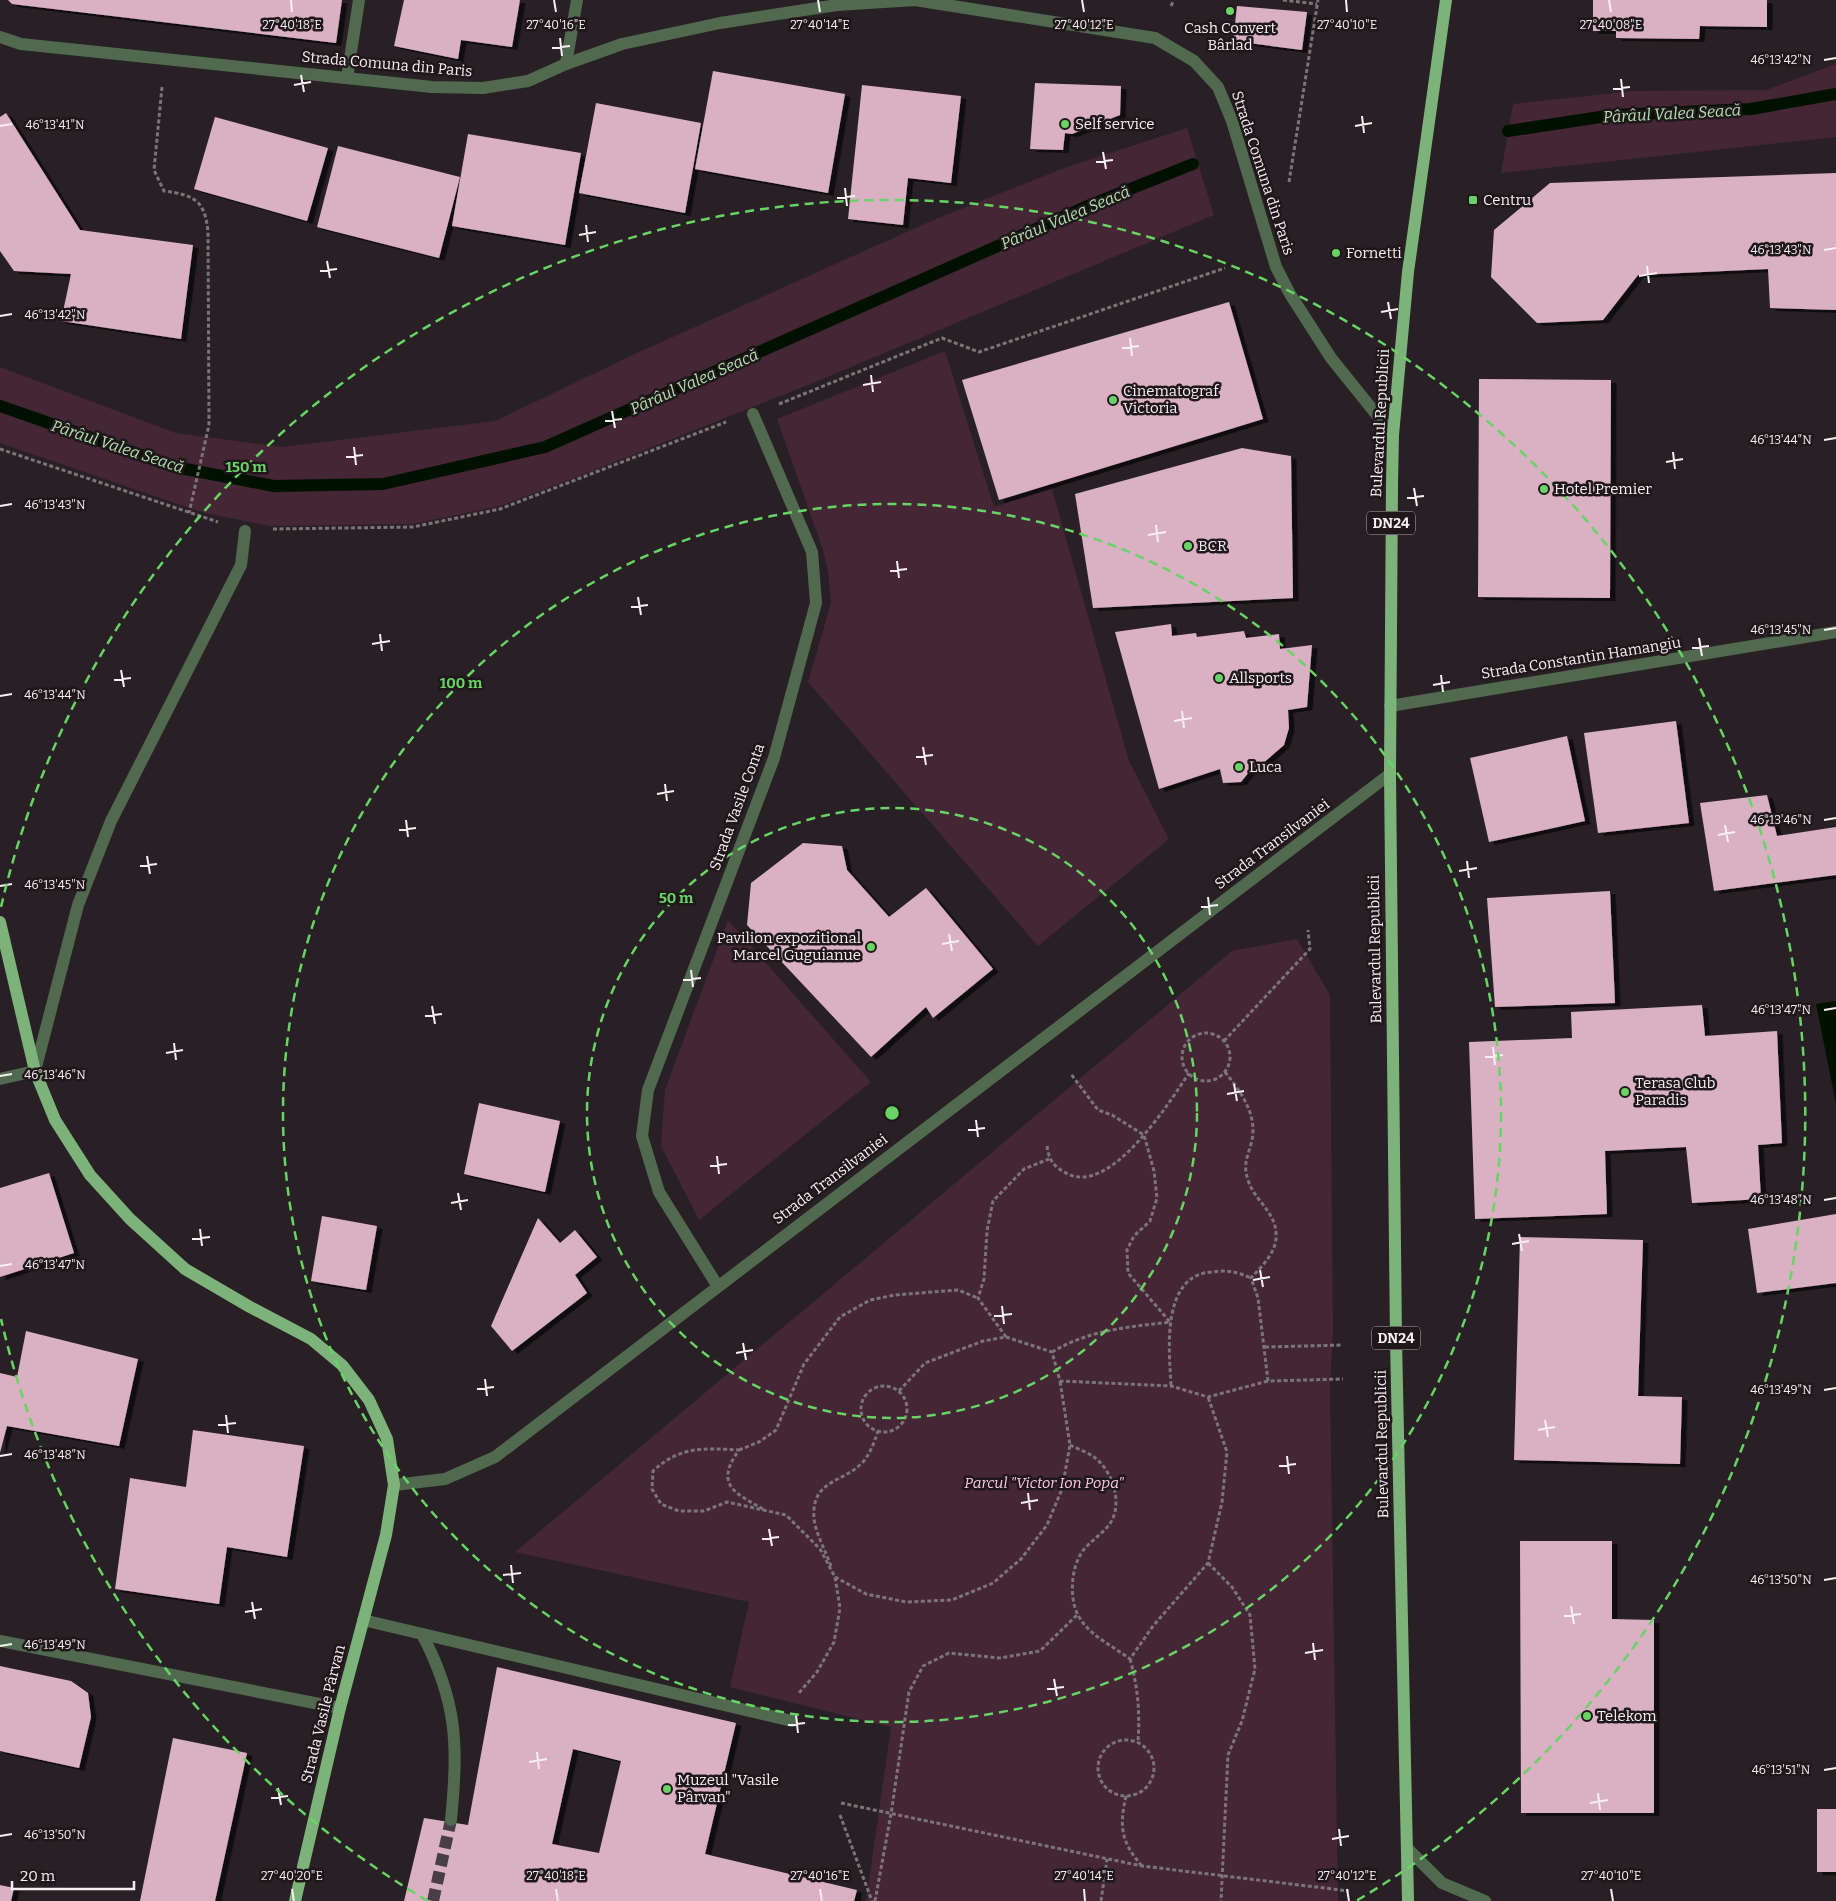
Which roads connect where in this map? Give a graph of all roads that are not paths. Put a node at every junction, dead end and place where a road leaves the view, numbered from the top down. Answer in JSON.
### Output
{"nodes":[{"id":1,"x":359,"y":0,"type":"edge"},
{"id":2,"x":577,"y":0,"type":"edge"},
{"id":3,"x":914,"y":0,"type":"edge"},
{"id":4,"x":1446,"y":5,"type":"edge"},
{"id":5,"x":0,"y":37,"type":"edge"},
{"id":6,"x":566,"y":64,"type":"junction"},
{"id":7,"x":347,"y":78,"type":"junction"},
{"id":8,"x":753,"y":414,"type":"road end"},
{"id":9,"x":1393,"y":435,"type":"junction"},
{"id":10,"x":245,"y":531,"type":"road end"},
{"id":11,"x":1836,"y":632,"type":"edge"},
{"id":12,"x":1390,"y":706,"type":"junction"},
{"id":13,"x":1390,"y":774,"type":"junction"},
{"id":14,"x":0,"y":922,"type":"edge"},
{"id":15,"x":35,"y":1071,"type":"junction"},
{"id":16,"x":0,"y":1079,"type":"edge"},
{"id":17,"x":717,"y":1286,"type":"junction"},
{"id":18,"x":394,"y":1486,"type":"junction"},
{"id":19,"x":363,"y":1620,"type":"junction"},
{"id":20,"x":422,"y":1634,"type":"junction"},
{"id":21,"x":0,"y":1641,"type":"edge"},
{"id":22,"x":340,"y":1708,"type":"junction"},
{"id":23,"x":792,"y":1721,"type":"road end"},
{"id":24,"x":451,"y":1820,"type":"tunnel mouth"},
{"id":25,"x":1407,"y":1848,"type":"junction"},
{"id":26,"x":295,"y":1901,"type":"edge"},
{"id":27,"x":1408,"y":1901,"type":"edge"},
{"id":28,"x":1485,"y":1901,"type":"edge"}],
"edges":[{"from":1,"to":7,"type":"street"},
{"from":2,"to":6,"type":"street"},
{"from":3,"to":6,"type":"street","name":"Strada Comuna din Paris"},
{"from":3,"to":9,"type":"street","name":"Strada Comuna din Paris"},
{"from":4,"to":9,"type":"main road","name":"Bulevardul Republicii","number":"DN24"},
{"from":5,"to":7,"type":"street","name":"Strada Comuna din Paris"},
{"from":6,"to":7,"type":"street","name":"Strada Comuna din Paris"},
{"from":8,"to":17,"type":"street","name":"Strada Vasile Conta"},
{"from":9,"to":12,"type":"main road","name":"Bulevardul Republicii","number":"DN24"},
{"from":10,"to":15,"type":"street"},
{"from":11,"to":12,"type":"street","name":"Strada Constantin Hamangiu"},
{"from":12,"to":13,"type":"main road","name":"Bulevardul Republicii","number":"DN24"},
{"from":13,"to":17,"type":"street","name":"Strada Transilvaniei"},
{"from":13,"to":25,"type":"main road","name":"Bulevardul Republicii","number":"DN24"},
{"from":14,"to":15,"type":"main road","name":"Strada Vasile Pârvan"},
{"from":15,"to":16,"type":"street"},
{"from":15,"to":18,"type":"main road","name":"Strada Vasile Pârvan"},
{"from":17,"to":18,"type":"street","name":"Strada Transilvaniei"},
{"from":18,"to":19,"type":"main road","name":"Strada Vasile Pârvan"},
{"from":19,"to":20,"type":"street"},
{"from":19,"to":22,"type":"main road","name":"Strada Vasile Pârvan"},
{"from":20,"to":23,"type":"street"},
{"from":20,"to":24,"type":"street"},
{"from":21,"to":22,"type":"street"},
{"from":22,"to":26,"type":"main road","name":"Strada Vasile Pârvan"},
{"from":25,"to":27,"type":"main road","name":"Bulevardul Republicii","number":"DN24"},
{"from":25,"to":28,"type":"street"}]}
